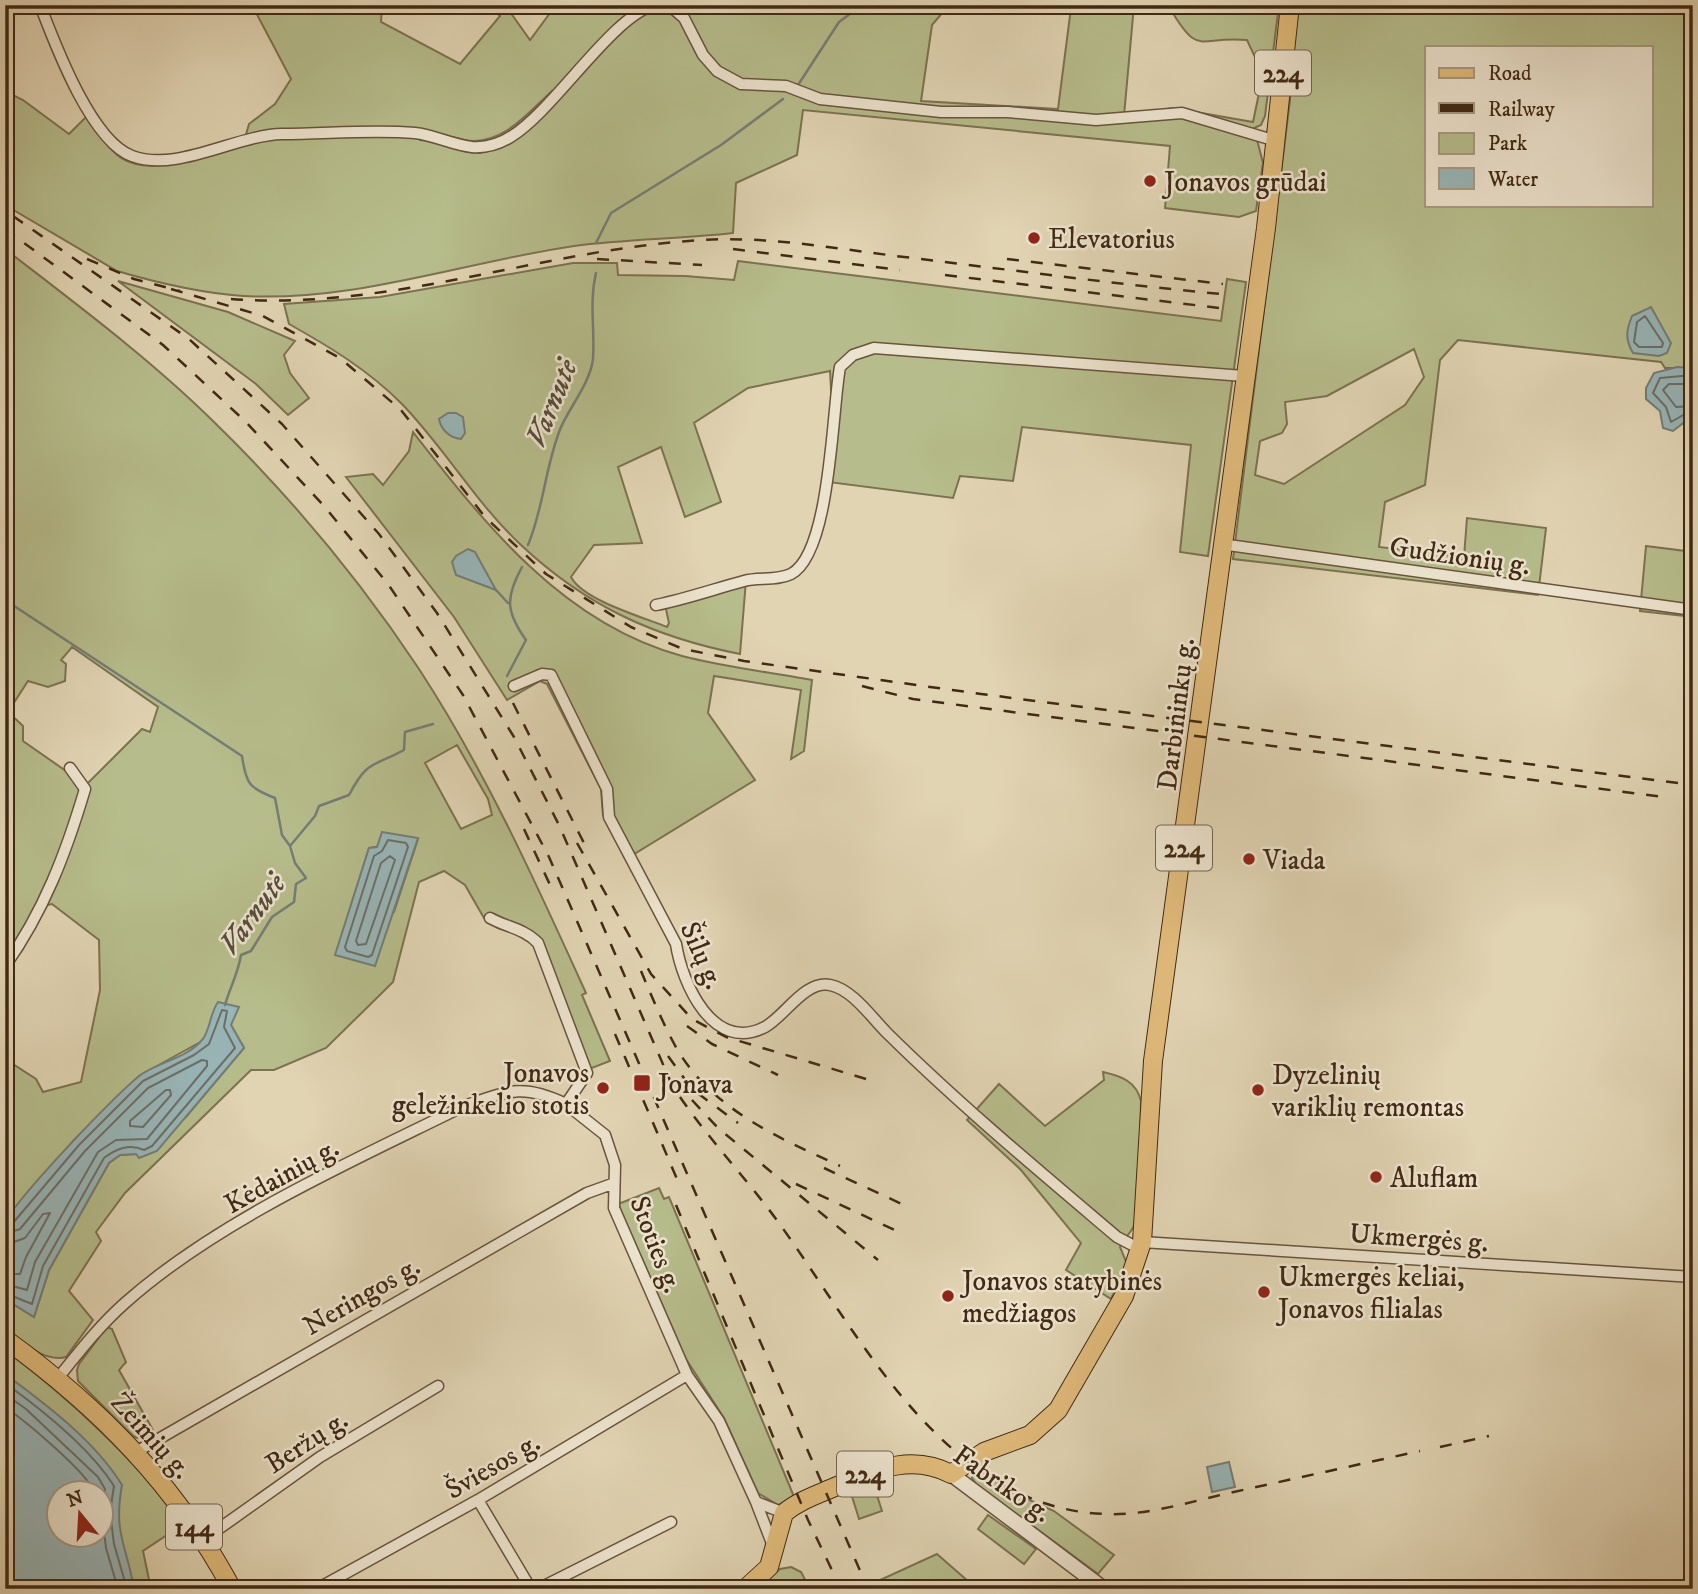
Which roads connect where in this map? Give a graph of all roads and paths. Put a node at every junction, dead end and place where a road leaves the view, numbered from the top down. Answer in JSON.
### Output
{"nodes":[{"id":1,"x":40,"y":5,"type":"edge"},
{"id":2,"x":656,"y":5,"type":"edge"},
{"id":3,"x":669,"y":5,"type":"edge"},
{"id":4,"x":1290,"y":5,"type":"edge"},
{"id":5,"x":1276,"y":141,"type":"junction"},
{"id":6,"x":1244,"y":376,"type":"junction"},
{"id":7,"x":1221,"y":544,"type":"junction"},
{"id":8,"x":656,"y":606,"type":"dead end"},
{"id":9,"x":1693,"y":610,"type":"edge"},
{"id":10,"x":514,"y":686,"type":"dead end"},
{"id":11,"x":69,"y":768,"type":"dead end"},
{"id":12,"x":490,"y":918,"type":"dead end"},
{"id":13,"x":5,"y":966,"type":"edge"},
{"id":14,"x":566,"y":1104,"type":"junction"},
{"id":15,"x":612,"y":1184,"type":"junction"},
{"id":16,"x":1141,"y":1245,"type":"junction"},
{"id":17,"x":1693,"y":1277,"type":"edge"},
{"id":18,"x":6,"y":1340,"type":"edge"},
{"id":19,"x":687,"y":1374,"type":"junction"},
{"id":20,"x":58,"y":1378,"type":"junction"},
{"id":21,"x":438,"y":1386,"type":"dead end"},
{"id":22,"x":136,"y":1451,"type":"junction"},
{"id":23,"x":951,"y":1474,"type":"junction"},
{"id":24,"x":478,"y":1500,"type":"junction"},
{"id":25,"x":756,"y":1503,"type":"junction"},
{"id":26,"x":784,"y":1513,"type":"junction"},
{"id":27,"x":671,"y":1521,"type":"dead end"},
{"id":28,"x":203,"y":1540,"type":"junction"},
{"id":29,"x":775,"y":1550,"type":"junction"},
{"id":30,"x":232,"y":1589,"type":"edge"},
{"id":31,"x":317,"y":1589,"type":"edge"},
{"id":32,"x":531,"y":1589,"type":"edge"},
{"id":33,"x":538,"y":1589,"type":"edge"},
{"id":34,"x":745,"y":1589,"type":"edge"},
{"id":35,"x":1104,"y":1589,"type":"edge"}],
"edges":[{"from":1,"to":2,"type":"street"},
{"from":3,"to":5,"type":"street"},
{"from":4,"to":5,"type":"main road","name":"Darbininkų g.","number":"224"},
{"from":5,"to":6,"type":"main road","name":"Darbininkų g.","number":"224"},
{"from":6,"to":7,"type":"main road","name":"Darbininkų g.","number":"224"},
{"from":6,"to":8,"type":"street"},
{"from":7,"to":9,"type":"street","name":"Gudžionių g."},
{"from":7,"to":16,"type":"main road","name":"Darbininkų g.","number":"224"},
{"from":10,"to":16,"type":"street","name":"Šilų g."},
{"from":11,"to":13,"type":"street"},
{"from":12,"to":14,"type":"street"},
{"from":14,"to":15,"type":"street","name":"Stoties g."},
{"from":14,"to":20,"type":"street","name":"Kėdainių g."},
{"from":15,"to":19,"type":"street","name":"Stoties g."},
{"from":15,"to":22,"type":"street","name":"Neringos g."},
{"from":16,"to":17,"type":"street","name":"Ukmergės g."},
{"from":16,"to":23,"type":"main road","name":"Darbininkų g.","number":"224"},
{"from":18,"to":20,"type":"main road","name":"Žeimių g.","number":"144"},
{"from":19,"to":24,"type":"street","name":"Šviesos g."},
{"from":19,"to":25,"type":"street","name":"Stoties g."},
{"from":20,"to":22,"type":"main road","name":"Žeimių g.","number":"144"},
{"from":21,"to":28,"type":"street","name":"Beržų g."},
{"from":22,"to":28,"type":"main road","name":"Žeimių g.","number":"144"},
{"from":23,"to":26,"type":"main road","name":"Fabriko g.","number":"224"},
{"from":23,"to":35,"type":"street","name":"Fabriko g."},
{"from":24,"to":31,"type":"street","name":"Šviesos g."},
{"from":24,"to":32,"type":"street"},
{"from":25,"to":26,"type":"street"},
{"from":25,"to":29,"type":"street","name":"Stoties g."},
{"from":26,"to":29,"type":"main road"},
{"from":27,"to":33,"type":"street"},
{"from":28,"to":30,"type":"main road","name":"Žeimių g.","number":"144"},
{"from":29,"to":34,"type":"main road"}]}
